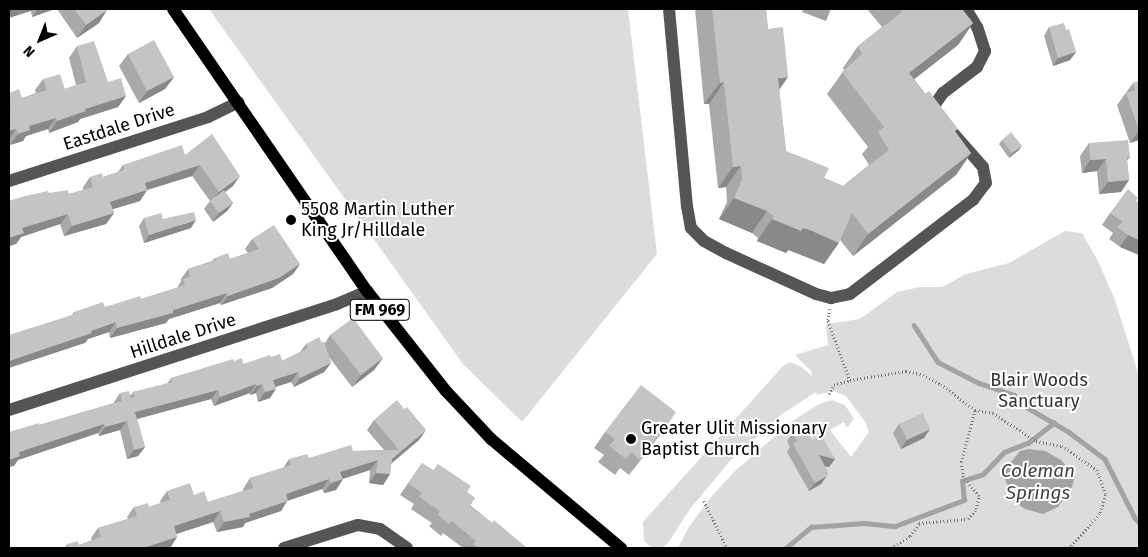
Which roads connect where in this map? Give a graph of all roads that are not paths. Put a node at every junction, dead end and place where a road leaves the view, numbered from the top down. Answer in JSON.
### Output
{"nodes":[{"id":1,"x":173,"y":9,"type":"edge"},
{"id":2,"x":669,"y":9,"type":"edge"},
{"id":3,"x":966,"y":9,"type":"edge"},
{"id":4,"x":239,"y":102,"type":"junction"},
{"id":5,"x":9,"y":181,"type":"edge"},
{"id":6,"x":367,"y":291,"type":"junction"},
{"id":7,"x":9,"y":410,"type":"edge"},
{"id":8,"x":284,"y":548,"type":"edge"},
{"id":9,"x":407,"y":548,"type":"edge"},
{"id":10,"x":621,"y":548,"type":"edge"}],
"edges":[{"from":1,"to":4,"type":"main road","number":"FM 969"},
{"from":2,"to":3,"type":"street"},
{"from":4,"to":5,"type":"street","name":"Eastdale Drive"},
{"from":4,"to":6,"type":"main road","number":"FM 969"},
{"from":6,"to":7,"type":"street","name":"Hilldale Drive"},
{"from":6,"to":10,"type":"main road","number":"FM 969"},
{"from":8,"to":9,"type":"street"}]}
